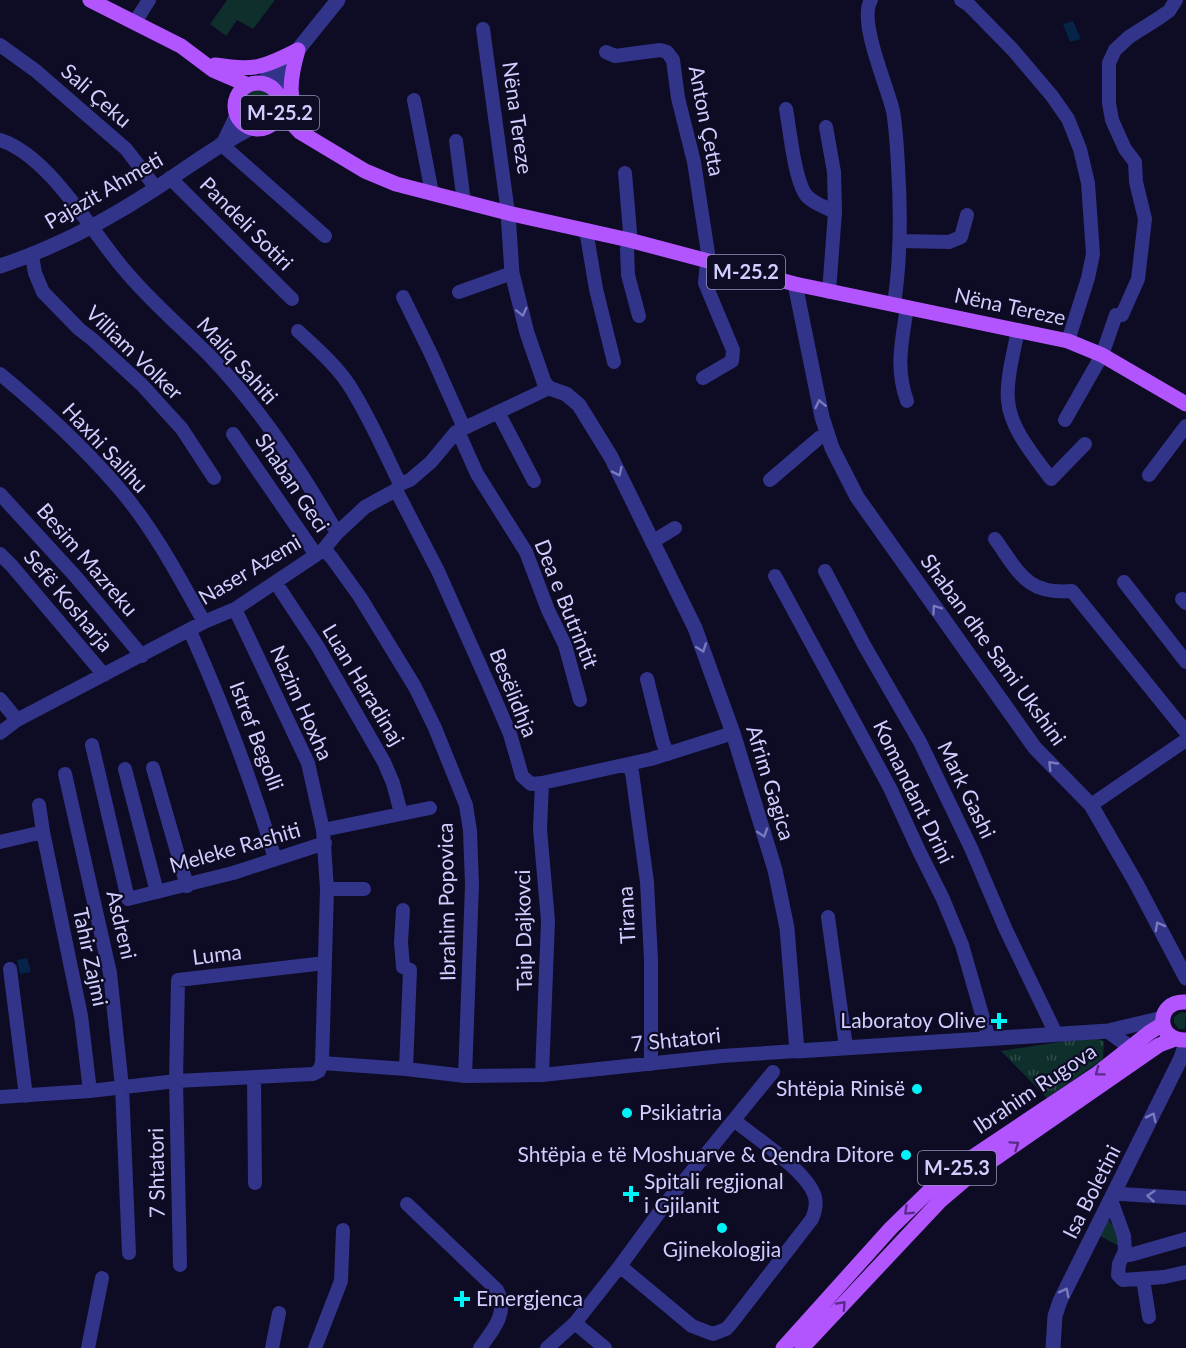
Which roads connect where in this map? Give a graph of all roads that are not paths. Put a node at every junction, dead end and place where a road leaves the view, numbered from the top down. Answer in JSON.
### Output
{"nodes":[{"id":1,"x":90,"y":0,"type":"edge"},
{"id":2,"x":148,"y":0,"type":"edge"},
{"id":3,"x":338,"y":0,"type":"edge"},
{"id":4,"x":871,"y":0,"type":"edge"},
{"id":5,"x":961,"y":0,"type":"edge"},
{"id":6,"x":1176,"y":0,"type":"edge"},
{"id":7,"x":135,"y":22,"type":"junction"},
{"id":8,"x":483,"y":29,"type":"dead end"},
{"id":9,"x":0,"y":45,"type":"edge"},
{"id":10,"x":606,"y":52,"type":"dead end"},
{"id":11,"x":295,"y":53,"type":"junction"},
{"id":12,"x":210,"y":67,"type":"junction"},
{"id":13,"x":255,"y":84,"type":"junction"},
{"id":14,"x":278,"y":92,"type":"junction"},
{"id":15,"x":414,"y":100,"type":"dead end"},
{"id":16,"x":786,"y":109,"type":"dead end"},
{"id":17,"x":236,"y":110,"type":"junction"},
{"id":18,"x":281,"y":112,"type":"junction"},
{"id":19,"x":271,"y":126,"type":"junction"},
{"id":20,"x":826,"y":127,"type":"dead end"},
{"id":21,"x":251,"y":128,"type":"junction"},
{"id":22,"x":303,"y":133,"type":"junction"},
{"id":23,"x":0,"y":140,"type":"edge"},
{"id":24,"x":456,"y":141,"type":"dead end"},
{"id":25,"x":223,"y":143,"type":"junction"},
{"id":26,"x":625,"y":173,"type":"dead end"},
{"id":27,"x":170,"y":178,"type":"junction"},
{"id":28,"x":156,"y":188,"type":"junction"},
{"id":29,"x":432,"y":193,"type":"junction"},
{"id":30,"x":464,"y":202,"type":"junction"},
{"id":31,"x":835,"y":212,"type":"junction"},
{"id":32,"x":507,"y":213,"type":"junction"},
{"id":33,"x":967,"y":215,"type":"dead end"},
{"id":34,"x":91,"y":228,"type":"junction"},
{"id":35,"x":586,"y":230,"type":"junction"},
{"id":36,"x":325,"y":236,"type":"dead end"},
{"id":37,"x":629,"y":240,"type":"junction"},
{"id":38,"x":901,"y":241,"type":"junction"},
{"id":39,"x":32,"y":256,"type":"junction"},
{"id":40,"x":707,"y":262,"type":"junction"},
{"id":41,"x":0,"y":266,"type":"edge"},
{"id":42,"x":512,"y":273,"type":"junction"},
{"id":43,"x":795,"y":284,"type":"junction"},
{"id":44,"x":459,"y":292,"type":"dead end"},
{"id":45,"x":829,"y":292,"type":"junction"},
{"id":46,"x":403,"y":297,"type":"dead end"},
{"id":47,"x":292,"y":299,"type":"dead end"},
{"id":48,"x":901,"y":305,"type":"junction"},
{"id":49,"x":639,"y":316,"type":"dead end"},
{"id":50,"x":1018,"y":330,"type":"junction"},
{"id":51,"x":298,"y":331,"type":"dead end"},
{"id":52,"x":1068,"y":341,"type":"junction"},
{"id":53,"x":1102,"y":355,"type":"junction"},
{"id":54,"x":614,"y":362,"type":"dead end"},
{"id":55,"x":0,"y":374,"type":"edge"},
{"id":56,"x":703,"y":378,"type":"dead end"},
{"id":57,"x":549,"y":388,"type":"junction"},
{"id":58,"x":907,"y":401,"type":"dead end"},
{"id":59,"x":1186,"y":404,"type":"edge"},
{"id":60,"x":498,"y":412,"type":"junction"},
{"id":61,"x":1065,"y":420,"type":"dead end"},
{"id":62,"x":1186,"y":426,"type":"edge"},
{"id":63,"x":460,"y":430,"type":"junction"},
{"id":64,"x":234,"y":434,"type":"dead end"},
{"id":65,"x":828,"y":435,"type":"junction"},
{"id":66,"x":1086,"y":444,"type":"dead end"},
{"id":67,"x":1149,"y":475,"type":"dead end"},
{"id":68,"x":214,"y":478,"type":"dead end"},
{"id":69,"x":770,"y":480,"type":"dead end"},
{"id":70,"x":534,"y":481,"type":"dead end"},
{"id":71,"x":398,"y":487,"type":"junction"},
{"id":72,"x":0,"y":494,"type":"edge"},
{"id":73,"x":675,"y":528,"type":"dead end"},
{"id":74,"x":336,"y":533,"type":"junction"},
{"id":75,"x":995,"y":539,"type":"dead end"},
{"id":76,"x":652,"y":542,"type":"junction"},
{"id":77,"x":320,"y":552,"type":"junction"},
{"id":78,"x":0,"y":554,"type":"edge"},
{"id":79,"x":825,"y":571,"type":"dead end"},
{"id":80,"x":775,"y":576,"type":"dead end"},
{"id":81,"x":1124,"y":582,"type":"dead end"},
{"id":82,"x":276,"y":583,"type":"junction"},
{"id":83,"x":235,"y":609,"type":"junction"},
{"id":84,"x":204,"y":621,"type":"junction"},
{"id":85,"x":190,"y":631,"type":"junction"},
{"id":86,"x":142,"y":656,"type":"junction"},
{"id":87,"x":1186,"y":662,"type":"edge"},
{"id":88,"x":104,"y":675,"type":"junction"},
{"id":89,"x":646,"y":679,"type":"dead end"},
{"id":90,"x":0,"y":699,"type":"edge"},
{"id":91,"x":580,"y":700,"type":"dead end"},
{"id":92,"x":17,"y":720,"type":"junction"},
{"id":93,"x":1186,"y":732,"type":"edge"},
{"id":94,"x":733,"y":733,"type":"junction"},
{"id":95,"x":0,"y":734,"type":"edge"},
{"id":96,"x":1186,"y":740,"type":"edge"},
{"id":97,"x":92,"y":745,"type":"dead end"},
{"id":98,"x":668,"y":754,"type":"junction"},
{"id":99,"x":628,"y":766,"type":"junction"},
{"id":100,"x":153,"y":768,"type":"dead end"},
{"id":101,"x":125,"y":769,"type":"dead end"},
{"id":102,"x":65,"y":774,"type":"dead end"},
{"id":103,"x":542,"y":783,"type":"junction"},
{"id":104,"x":39,"y":805,"type":"dead end"},
{"id":105,"x":1091,"y":805,"type":"junction"},
{"id":106,"x":430,"y":808,"type":"dead end"},
{"id":107,"x":401,"y":813,"type":"junction"},
{"id":108,"x":43,"y":832,"type":"junction"},
{"id":109,"x":324,"y":837,"type":"junction"},
{"id":110,"x":0,"y":842,"type":"edge"},
{"id":111,"x":275,"y":859,"type":"junction"},
{"id":112,"x":187,"y":886,"type":"junction"},
{"id":113,"x":364,"y":889,"type":"dead end"},
{"id":114,"x":327,"y":890,"type":"junction"},
{"id":115,"x":157,"y":892,"type":"junction"},
{"id":116,"x":403,"y":910,"type":"dead end"},
{"id":117,"x":828,"y":917,"type":"dead end"},
{"id":118,"x":325,"y":963,"type":"junction"},
{"id":119,"x":10,"y":969,"type":"dead end"},
{"id":120,"x":1185,"y":972,"type":"edge"},
{"id":121,"x":1186,"y":1002,"type":"edge"},
{"id":122,"x":1163,"y":1021,"type":"junction"},
{"id":123,"x":1108,"y":1031,"type":"junction"},
{"id":124,"x":1056,"y":1034,"type":"junction"},
{"id":125,"x":989,"y":1039,"type":"junction"},
{"id":126,"x":846,"y":1047,"type":"junction"},
{"id":127,"x":1131,"y":1048,"type":"junction"},
{"id":128,"x":1183,"y":1048,"type":"edge"},
{"id":129,"x":797,"y":1051,"type":"junction"},
{"id":130,"x":322,"y":1063,"type":"junction"},
{"id":131,"x":651,"y":1064,"type":"junction"},
{"id":132,"x":406,"y":1069,"type":"junction"},
{"id":133,"x":773,"y":1072,"type":"dead end"},
{"id":134,"x":542,"y":1075,"type":"junction"},
{"id":135,"x":465,"y":1076,"type":"junction"},
{"id":136,"x":254,"y":1077,"type":"junction"},
{"id":137,"x":176,"y":1081,"type":"junction"},
{"id":138,"x":122,"y":1087,"type":"junction"},
{"id":139,"x":90,"y":1090,"type":"junction"},
{"id":140,"x":26,"y":1096,"type":"junction"},
{"id":141,"x":0,"y":1097,"type":"edge"},
{"id":142,"x":734,"y":1120,"type":"junction"},
{"id":143,"x":255,"y":1184,"type":"dead end"},
{"id":144,"x":1114,"y":1195,"type":"junction"},
{"id":145,"x":1186,"y":1198,"type":"edge"},
{"id":146,"x":407,"y":1204,"type":"dead end"},
{"id":147,"x":343,"y":1230,"type":"dead end"},
{"id":148,"x":1186,"y":1239,"type":"edge"},
{"id":149,"x":1125,"y":1251,"type":"junction"},
{"id":150,"x":129,"y":1253,"type":"dead end"},
{"id":151,"x":180,"y":1265,"type":"dead end"},
{"id":152,"x":620,"y":1266,"type":"junction"},
{"id":153,"x":1186,"y":1272,"type":"edge"},
{"id":154,"x":102,"y":1278,"type":"dead end"},
{"id":155,"x":1143,"y":1279,"type":"junction"},
{"id":156,"x":279,"y":1313,"type":"dead end"},
{"id":157,"x":1149,"y":1317,"type":"dead end"},
{"id":158,"x":575,"y":1323,"type":"junction"},
{"id":159,"x":88,"y":1348,"type":"edge"},
{"id":160,"x":272,"y":1348,"type":"edge"},
{"id":161,"x":315,"y":1348,"type":"edge"},
{"id":162,"x":480,"y":1348,"type":"edge"},
{"id":163,"x":547,"y":1348,"type":"edge"},
{"id":164,"x":605,"y":1348,"type":"edge"},
{"id":165,"x":783,"y":1348,"type":"edge"},
{"id":166,"x":802,"y":1348,"type":"edge"},
{"id":167,"x":1053,"y":1348,"type":"edge"}],
"edges":[{"from":1,"to":7,"type":"main road","number":"M-25.2"},
{"from":2,"to":7,"type":"street"},
{"from":3,"to":11,"type":"street"},
{"from":4,"to":38,"type":"street"},
{"from":5,"to":52,"type":"street"},
{"from":6,"to":53,"type":"street"},
{"from":7,"to":12,"type":"main road","number":"M-25.2"},
{"from":8,"to":32,"type":"street","name":"Nëna Tereze"},
{"from":9,"to":28,"type":"street","name":"Sali Çeku"},
{"from":10,"to":40,"type":"street","name":"Anton Çetta"},
{"from":11,"to":12,"type":"main road"},
{"from":11,"to":13,"type":"street"},
{"from":11,"to":14,"type":"street"},
{"from":11,"to":22,"type":"main road"},
{"from":12,"to":13,"type":"main road","number":"M-25.2"},
{"from":12,"to":17,"type":"main road","number":"M-25.2"},
{"from":13,"to":14,"type":"main road","number":"M-25.2"},
{"from":13,"to":17,"type":"main road","number":"M-25.2"},
{"from":14,"to":18,"type":"main road","number":"M-25.2"},
{"from":15,"to":29,"type":"street"},
{"from":16,"to":31,"type":"street"},
{"from":17,"to":21,"type":"main road","number":"M-25.2"},
{"from":17,"to":25,"type":"street","name":"Pajazit Ahmeti"},
{"from":18,"to":19,"type":"main road","number":"M-25.2"},
{"from":18,"to":22,"type":"main road","name":"Nëna Tereze","number":"M-25.2"},
{"from":19,"to":21,"type":"main road","number":"M-25.2"},
{"from":19,"to":22,"type":"main road","name":"Nëna Tereze","number":"M-25.2"},
{"from":20,"to":31,"type":"street"},
{"from":21,"to":25,"type":"street","name":"Pajazit Ahmeti"},
{"from":22,"to":29,"type":"main road","name":"Nëna Tereze","number":"M-25.2"},
{"from":23,"to":34,"type":"street","name":"Maliq Sahiti"},
{"from":24,"to":30,"type":"street"},
{"from":25,"to":27,"type":"street","name":"Pajazit Ahmeti"},
{"from":25,"to":36,"type":"street"},
{"from":26,"to":37,"type":"street"},
{"from":27,"to":28,"type":"street","name":"Pajazit Ahmeti"},
{"from":27,"to":47,"type":"street","name":"Pandeli Sotiri"},
{"from":28,"to":34,"type":"street","name":"Pajazit Ahmeti"},
{"from":29,"to":30,"type":"main road","name":"Nëna Tereze","number":"M-25.2"},
{"from":30,"to":32,"type":"main road","name":"Nëna Tereze","number":"M-25.2"},
{"from":31,"to":45,"type":"street"},
{"from":32,"to":35,"type":"main road","name":"Nëna Tereze","number":"M-25.2"},
{"from":32,"to":42,"type":"street"},
{"from":33,"to":38,"type":"street"},
{"from":34,"to":39,"type":"street","name":"Pajazit Ahmeti"},
{"from":34,"to":74,"type":"street","name":"Maliq Sahiti"},
{"from":35,"to":37,"type":"main road","name":"Nëna Tereze","number":"M-25.2"},
{"from":35,"to":54,"type":"street"},
{"from":37,"to":40,"type":"main road","name":"Nëna Tereze","number":"M-25.2"},
{"from":37,"to":49,"type":"street"},
{"from":38,"to":48,"type":"street"},
{"from":39,"to":41,"type":"street","name":"Pajazit Ahmeti"},
{"from":39,"to":68,"type":"street","name":"Villiam Volker"},
{"from":40,"to":43,"type":"main road","name":"Nëna Tereze","number":"M-25.2"},
{"from":40,"to":56,"type":"street"},
{"from":42,"to":44,"type":"street"},
{"from":42,"to":57,"type":"street","one_way":true},
{"from":43,"to":45,"type":"main road","name":"Nëna Tereze","number":"M-25.2"},
{"from":65,"to":43,"type":"street","name":"Shaban dhe Sami Ukshini","one_way":true},
{"from":45,"to":48,"type":"main road","name":"Nëna Tereze","number":"M-25.2"},
{"from":46,"to":63,"type":"street","name":"Dea e Butrintit"},
{"from":48,"to":50,"type":"main road","name":"Nëna Tereze","number":"M-25.2"},
{"from":48,"to":58,"type":"street"},
{"from":50,"to":52,"type":"main road","name":"Nëna Tereze","number":"M-25.2"},
{"from":50,"to":66,"type":"street"},
{"from":51,"to":71,"type":"street","name":"Besëlidhja"},
{"from":52,"to":53,"type":"main road","name":"Nëna Tereze","number":"M-25.2"},
{"from":53,"to":59,"type":"main road","name":"Nëna Tereze","number":"M-25.2"},
{"from":53,"to":61,"type":"street"},
{"from":55,"to":84,"type":"street","name":"Haxhi Salihu"},
{"from":57,"to":60,"type":"street","name":"Naser Azemi"},
{"from":57,"to":76,"type":"street","name":"Afrim Gagica","one_way":true},
{"from":60,"to":63,"type":"street","name":"Naser Azemi"},
{"from":60,"to":70,"type":"street"},
{"from":62,"to":67,"type":"street"},
{"from":63,"to":71,"type":"street","name":"Naser Azemi"},
{"from":63,"to":91,"type":"street","name":"Dea e Butrintit"},
{"from":64,"to":77,"type":"street","name":"Shaban Geci"},
{"from":65,"to":69,"type":"street"},
{"from":105,"to":65,"type":"street","name":"Shaban dhe Sami Ukshini","one_way":true},
{"from":71,"to":74,"type":"street","name":"Naser Azemi"},
{"from":71,"to":103,"type":"street","name":"Besëlidhja"},
{"from":72,"to":86,"type":"street","name":"Besim Mazreku"},
{"from":73,"to":76,"type":"street"},
{"from":74,"to":77,"type":"street","name":"Naser Azemi"},
{"from":75,"to":93,"type":"street"},
{"from":76,"to":94,"type":"street","name":"Afrim Gagica","one_way":true},
{"from":77,"to":82,"type":"street","name":"Naser Azemi"},
{"from":77,"to":135,"type":"street","name":"Ibrahim Popovica"},
{"from":78,"to":88,"type":"street","name":"Sefë Kosharja"},
{"from":79,"to":124,"type":"street","name":"Mark Gashi"},
{"from":80,"to":125,"type":"street","name":"Komandant Drini"},
{"from":81,"to":87,"type":"street"},
{"from":82,"to":83,"type":"street","name":"Naser Azemi"},
{"from":82,"to":107,"type":"street","name":"Luan Haradinaj"},
{"from":83,"to":84,"type":"street","name":"Naser Azemi"},
{"from":83,"to":109,"type":"street","name":"Nazim Hoxha"},
{"from":84,"to":85,"type":"street","name":"Naser Azemi"},
{"from":85,"to":86,"type":"street","name":"Naser Azemi"},
{"from":85,"to":111,"type":"street","name":"Istref Begolli"},
{"from":86,"to":88,"type":"street","name":"Naser Azemi"},
{"from":88,"to":92,"type":"street","name":"Naser Azemi"},
{"from":89,"to":98,"type":"street"},
{"from":90,"to":92,"type":"street"},
{"from":92,"to":95,"type":"street","name":"Naser Azemi"},
{"from":94,"to":98,"type":"street"},
{"from":94,"to":129,"type":"street","name":"Afrim Gagica","one_way":true},
{"from":96,"to":105,"type":"street"},
{"from":97,"to":115,"type":"street","name":"Meleke Rashiti"},
{"from":98,"to":99,"type":"street"},
{"from":99,"to":103,"type":"street"},
{"from":99,"to":131,"type":"street","name":"Tirana"},
{"from":100,"to":112,"type":"street"},
{"from":101,"to":115,"type":"street","name":"Meleke Rashiti"},
{"from":102,"to":138,"type":"street","name":"Asdreni"},
{"from":103,"to":134,"type":"street","name":"Taip Dajkovci"},
{"from":104,"to":108,"type":"street","name":"Tahir Zajmi"},
{"from":120,"to":105,"type":"street","name":"Shaban dhe Sami Ukshini","one_way":true},
{"from":106,"to":107,"type":"street"},
{"from":107,"to":109,"type":"street"},
{"from":108,"to":110,"type":"street"},
{"from":108,"to":139,"type":"street","name":"Tahir Zajmi"},
{"from":109,"to":111,"type":"street","name":"Meleke Rashiti"},
{"from":109,"to":114,"type":"street","name":"Nazim Hoxha"},
{"from":111,"to":112,"type":"street","name":"Meleke Rashiti"},
{"from":112,"to":115,"type":"street","name":"Meleke Rashiti"},
{"from":113,"to":114,"type":"street"},
{"from":114,"to":118,"type":"street","name":"Nazim Hoxha"},
{"from":116,"to":132,"type":"street"},
{"from":117,"to":126,"type":"street"},
{"from":118,"to":130,"type":"street","name":"Nazim Hoxha"},
{"from":118,"to":137,"type":"street","name":"Luma"},
{"from":119,"to":140,"type":"street"},
{"from":121,"to":122,"type":"main road","name":"Ibrahim Rugova","number":"M-25.3"},
{"from":122,"to":123,"type":"street","name":"7 Shtatori"},
{"from":122,"to":127,"type":"main road","name":"Ibrahim Rugova","number":"M-25.3"},
{"from":122,"to":128,"type":"main road"},
{"from":123,"to":124,"type":"street","name":"7 Shtatori"},
{"from":123,"to":127,"type":"street"},
{"from":124,"to":125,"type":"street","name":"7 Shtatori"},
{"from":125,"to":126,"type":"street","name":"7 Shtatori"},
{"from":126,"to":129,"type":"street","name":"7 Shtatori"},
{"from":127,"to":165,"type":"main road","name":"Ibrahim Rugova","number":"M-25.3","one_way":true},
{"from":144,"to":128,"type":"street","name":"Isa Boletini","one_way":true},
{"from":166,"to":128,"type":"main road","name":"Ibrahim Rugova","number":"M-25.3","one_way":true},
{"from":129,"to":131,"type":"street","name":"7 Shtatori"},
{"from":130,"to":132,"type":"street","name":"7 Shtatori"},
{"from":130,"to":136,"type":"street"},
{"from":131,"to":134,"type":"street","name":"7 Shtatori"},
{"from":132,"to":135,"type":"street","name":"7 Shtatori"},
{"from":133,"to":142,"type":"street"},
{"from":134,"to":135,"type":"street","name":"7 Shtatori"},
{"from":136,"to":137,"type":"street"},
{"from":136,"to":143,"type":"street"},
{"from":137,"to":138,"type":"street"},
{"from":137,"to":151,"type":"street","name":"7 Shtatori"},
{"from":138,"to":139,"type":"street"},
{"from":138,"to":150,"type":"street","name":"Asdreni"},
{"from":139,"to":140,"type":"street"},
{"from":140,"to":141,"type":"street"},
{"from":142,"to":152,"type":"street"},
{"from":142,"to":152,"type":"street"},
{"from":145,"to":144,"type":"street","one_way":true},
{"from":144,"to":149,"type":"street"},
{"from":167,"to":144,"type":"street","name":"Isa Boletini","one_way":true},
{"from":146,"to":162,"type":"street"},
{"from":147,"to":161,"type":"street"},
{"from":148,"to":149,"type":"street"},
{"from":149,"to":155,"type":"street"},
{"from":152,"to":158,"type":"street"},
{"from":153,"to":155,"type":"street"},
{"from":154,"to":159,"type":"street"},
{"from":155,"to":157,"type":"street"},
{"from":156,"to":160,"type":"street"},
{"from":158,"to":163,"type":"street"},
{"from":158,"to":164,"type":"street"}]}
